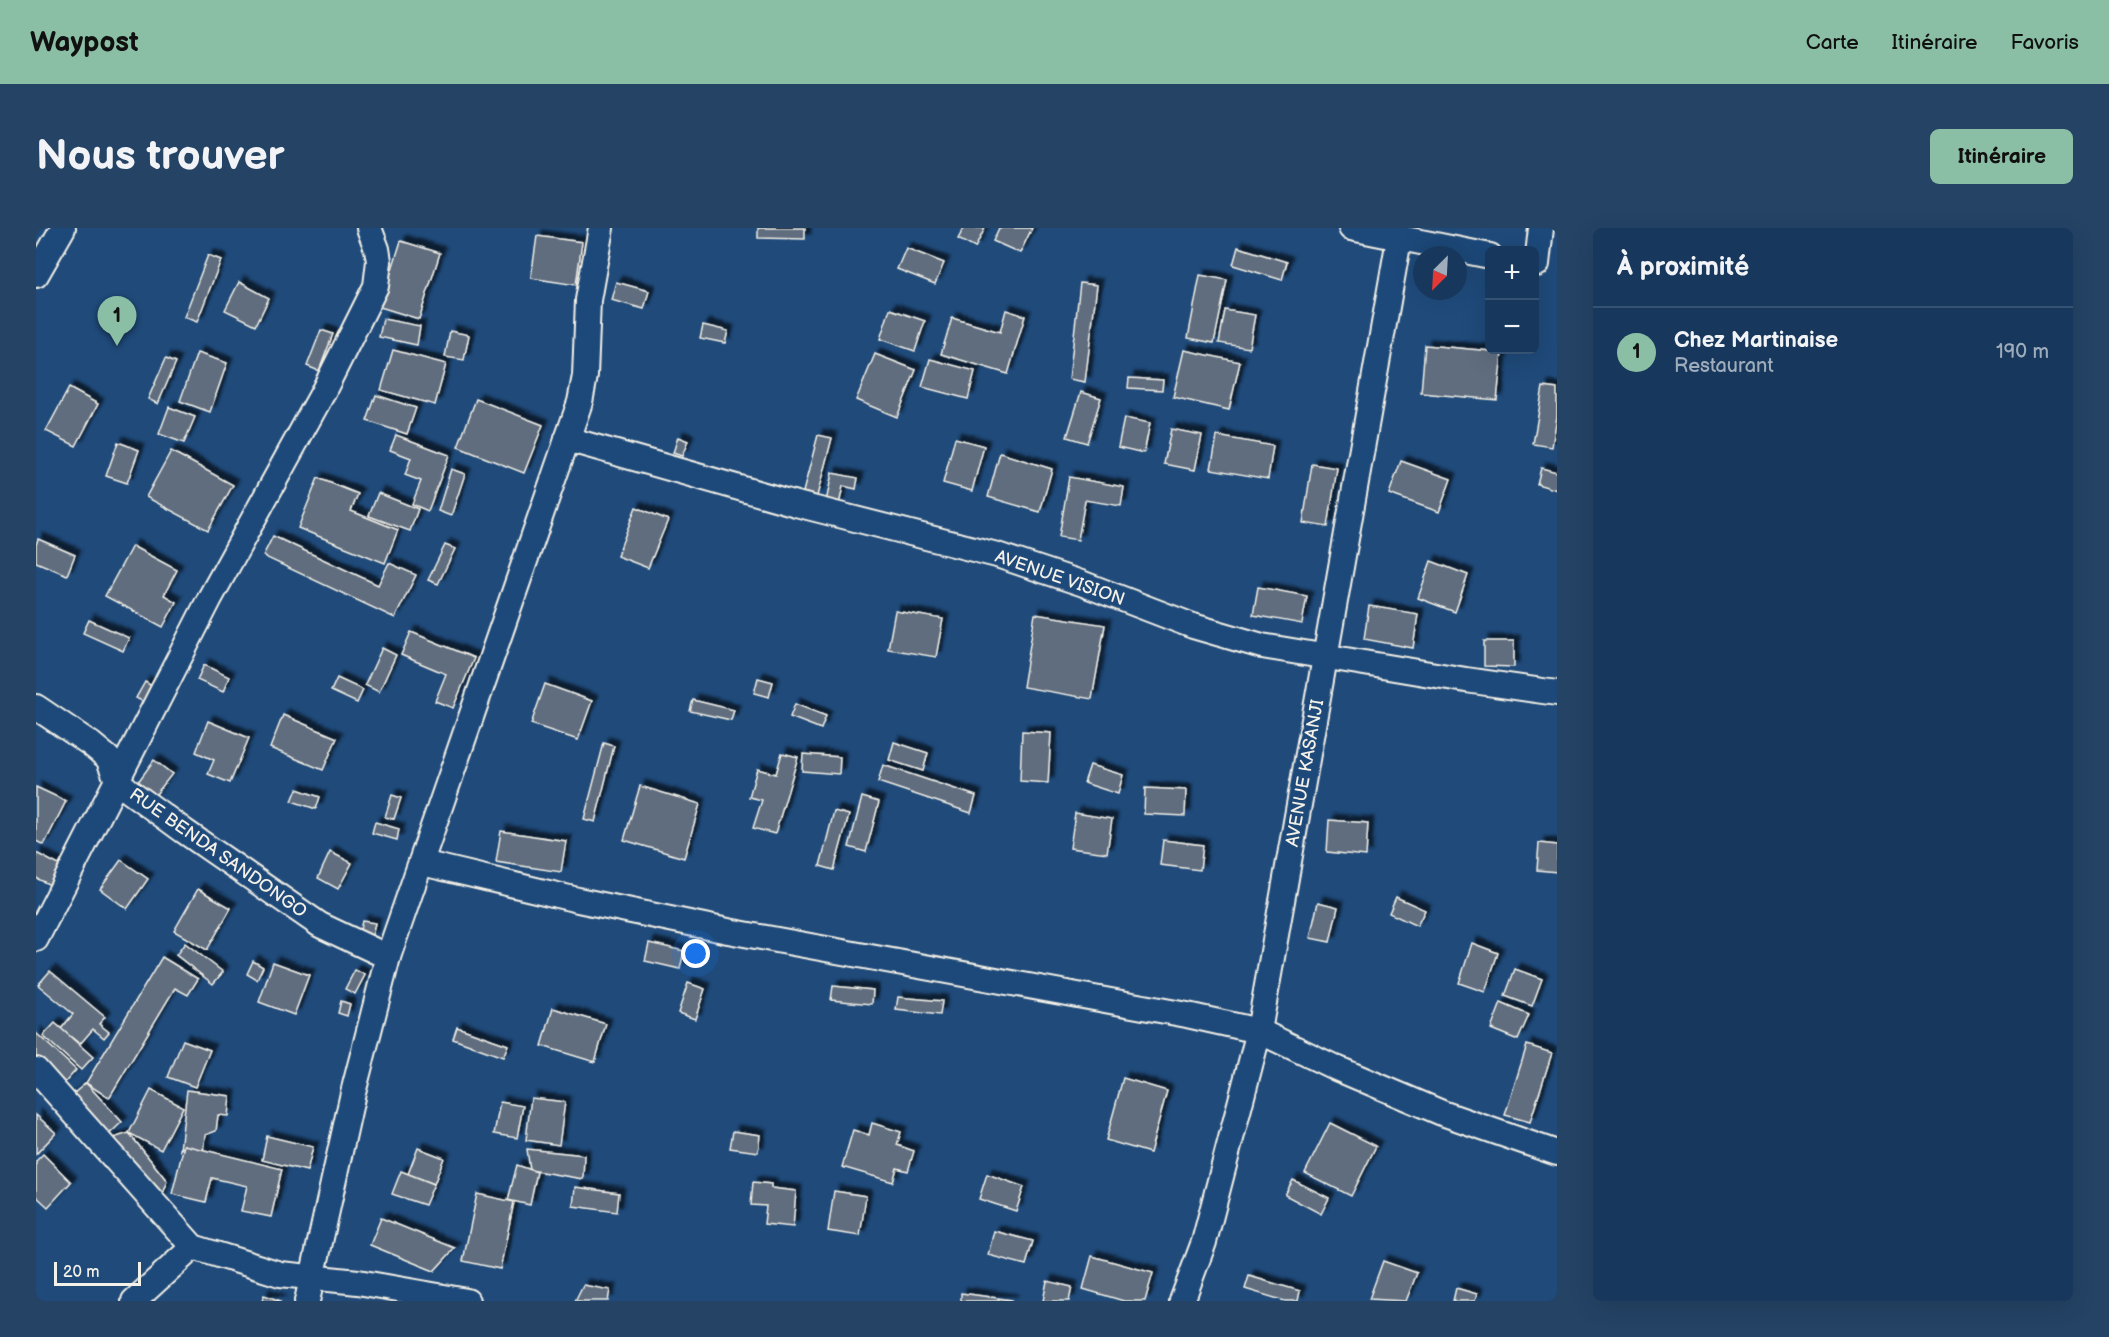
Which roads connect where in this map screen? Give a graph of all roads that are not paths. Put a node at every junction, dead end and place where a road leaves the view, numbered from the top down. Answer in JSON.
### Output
{"nodes":[{"id":1,"x":63,"y":228,"type":"edge"},
{"id":2,"x":369,"y":228,"type":"edge"},
{"id":3,"x":601,"y":228,"type":"edge"},
{"id":4,"x":1351,"y":228,"type":"edge"},
{"id":5,"x":1541,"y":228,"type":"edge"},
{"id":6,"x":1398,"y":239,"type":"junction"},
{"id":7,"x":1485,"y":255,"type":"edge"},
{"id":8,"x":1543,"y":266,"type":"edge"},
{"id":9,"x":36,"y":275,"type":"edge"},
{"id":10,"x":567,"y":439,"type":"junction"},
{"id":11,"x":1326,"y":657,"type":"junction"},
{"id":12,"x":1557,"y":693,"type":"edge"},
{"id":13,"x":36,"y":707,"type":"edge"},
{"id":14,"x":117,"y":780,"type":"junction"},
{"id":15,"x":422,"y":862,"type":"junction"},
{"id":16,"x":36,"y":939,"type":"edge"},
{"id":17,"x":388,"y":957,"type":"junction"},
{"id":18,"x":1259,"y":1031,"type":"junction"},
{"id":19,"x":36,"y":1070,"type":"edge"},
{"id":20,"x":1557,"y":1154,"type":"edge"},
{"id":21,"x":193,"y":1247,"type":"junction"},
{"id":22,"x":309,"y":1290,"type":"edge"},
{"id":23,"x":134,"y":1301,"type":"edge"},
{"id":24,"x":467,"y":1301,"type":"edge"},
{"id":25,"x":1182,"y":1301,"type":"edge"}],
"edges":[{"from":1,"to":9,"type":"street"},
{"from":2,"to":14,"type":"street"},
{"from":3,"to":10,"type":"street"},
{"from":4,"to":6,"type":"street"},
{"from":5,"to":8,"type":"street"},
{"from":6,"to":7,"type":"street"},
{"from":6,"to":11,"type":"street","name":"AVENUE KASANJI"},
{"from":10,"to":11,"type":"street","name":"AVENUE VISION"},
{"from":10,"to":15,"type":"street"},
{"from":11,"to":12,"type":"street","name":"AVENUE VISION"},
{"from":11,"to":18,"type":"street","name":"AVENUE KASANJI"},
{"from":13,"to":14,"type":"street","name":"RUE BENDA SANDONGO"},
{"from":14,"to":16,"type":"street"},
{"from":14,"to":17,"type":"street","name":"RUE BENDA SANDONGO"},
{"from":15,"to":17,"type":"street"},
{"from":15,"to":18,"type":"street"},
{"from":17,"to":22,"type":"street"},
{"from":18,"to":20,"type":"street"},
{"from":18,"to":25,"type":"street","name":"AVENUE KASANJI"},
{"from":19,"to":21,"type":"street"},
{"from":21,"to":22,"type":"street"},
{"from":21,"to":23,"type":"street"},
{"from":22,"to":24,"type":"street"}]}
